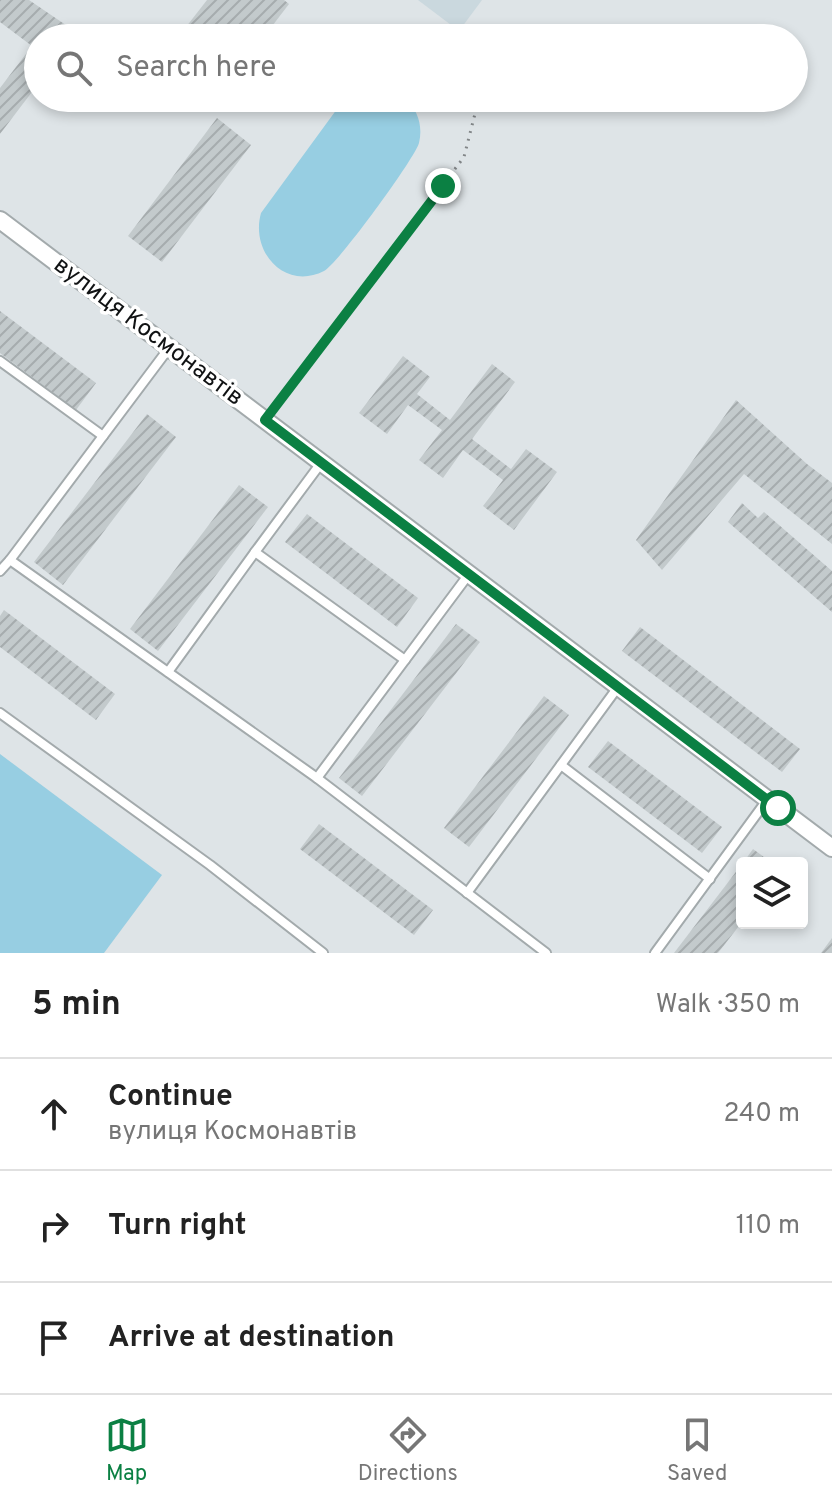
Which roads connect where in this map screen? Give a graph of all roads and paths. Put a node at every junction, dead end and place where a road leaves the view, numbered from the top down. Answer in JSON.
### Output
{"nodes":[{"id":1,"x":475,"y":112,"type":"edge"},
{"id":2,"x":0,"y":220,"type":"edge"},
{"id":3,"x":169,"y":348,"type":"junction"},
{"id":4,"x":0,"y":361,"type":"edge"},
{"id":5,"x":265,"y":420,"type":"junction"},
{"id":6,"x":103,"y":436,"type":"junction"},
{"id":7,"x":321,"y":463,"type":"junction"},
{"id":8,"x":255,"y":552,"type":"junction"},
{"id":9,"x":10,"y":560,"type":"junction"},
{"id":10,"x":0,"y":571,"type":"edge"},
{"id":11,"x":469,"y":574,"type":"junction"},
{"id":12,"x":405,"y":660,"type":"junction"},
{"id":13,"x":168,"y":672,"type":"junction"},
{"id":14,"x":618,"y":687,"type":"junction"},
{"id":15,"x":0,"y":713,"type":"edge"},
{"id":16,"x":561,"y":765,"type":"junction"},
{"id":17,"x":317,"y":778,"type":"junction"},
{"id":18,"x":767,"y":800,"type":"junction"},
{"id":19,"x":832,"y":848,"type":"edge"},
{"id":20,"x":710,"y":879,"type":"junction"},
{"id":21,"x":467,"y":893,"type":"junction"},
{"id":22,"x":323,"y":953,"type":"edge"},
{"id":23,"x":546,"y":953,"type":"edge"},
{"id":24,"x":655,"y":953,"type":"edge"}],
"edges":[{"from":1,"to":5,"type":"path"},
{"from":2,"to":3,"type":"street","name":"вулиця Космонавтів"},
{"from":3,"to":5,"type":"street","name":"вулиця Космонавтів"},
{"from":3,"to":6,"type":"lane"},
{"from":4,"to":6,"type":"lane"},
{"from":5,"to":7,"type":"street","name":"вулиця Космонавтів"},
{"from":6,"to":9,"type":"lane"},
{"from":7,"to":8,"type":"lane"},
{"from":7,"to":11,"type":"street","name":"вулиця Космонавтів"},
{"from":8,"to":12,"type":"lane"},
{"from":8,"to":13,"type":"lane"},
{"from":9,"to":10,"type":"lane"},
{"from":9,"to":13,"type":"lane"},
{"from":11,"to":12,"type":"lane"},
{"from":11,"to":14,"type":"street","name":"вулиця Космонавтів"},
{"from":12,"to":17,"type":"lane"},
{"from":13,"to":17,"type":"lane"},
{"from":14,"to":16,"type":"lane"},
{"from":14,"to":18,"type":"street","name":"вулиця Космонавтів"},
{"from":15,"to":22,"type":"lane"},
{"from":16,"to":20,"type":"lane"},
{"from":16,"to":21,"type":"lane"},
{"from":17,"to":21,"type":"lane"},
{"from":18,"to":19,"type":"street","name":"вулиця Космонавтів"},
{"from":18,"to":20,"type":"lane"},
{"from":20,"to":24,"type":"lane"},
{"from":21,"to":23,"type":"lane"}]}
